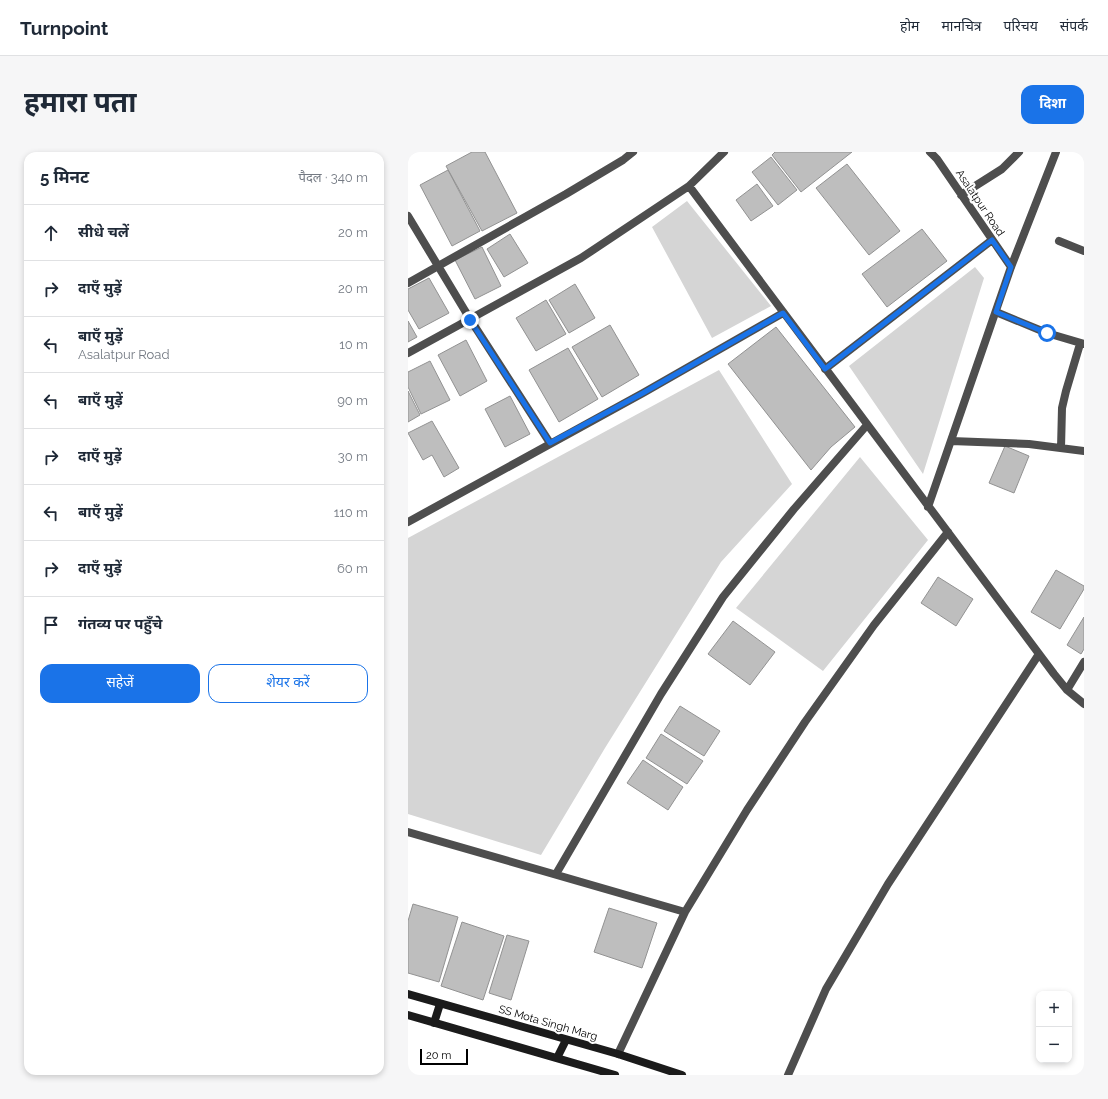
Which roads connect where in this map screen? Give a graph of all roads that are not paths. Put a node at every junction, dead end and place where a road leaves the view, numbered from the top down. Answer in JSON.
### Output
{"nodes":[{"id":1,"x":633,"y":152,"type":"edge"},
{"id":2,"x":724,"y":152,"type":"edge"},
{"id":3,"x":930,"y":152,"type":"edge"},
{"id":4,"x":1019,"y":152,"type":"edge"},
{"id":5,"x":1056,"y":152,"type":"edge"},
{"id":6,"x":689,"y":186,"type":"junction"},
{"id":7,"x":961,"y":195,"type":"junction"},
{"id":8,"x":408,"y":216,"type":"edge"},
{"id":9,"x":992,"y":240,"type":"junction"},
{"id":10,"x":1059,"y":241,"type":"dead end"},
{"id":11,"x":1084,"y":250,"type":"edge"},
{"id":12,"x":438,"y":267,"type":"junction"},
{"id":13,"x":1011,"y":267,"type":"junction"},
{"id":14,"x":408,"y":284,"type":"edge"},
{"id":15,"x":996,"y":312,"type":"junction"},
{"id":16,"x":783,"y":313,"type":"junction"},
{"id":17,"x":470,"y":320,"type":"junction"},
{"id":18,"x":1082,"y":344,"type":"edge"},
{"id":19,"x":408,"y":352,"type":"edge"},
{"id":20,"x":825,"y":369,"type":"junction"},
{"id":21,"x":867,"y":425,"type":"junction"},
{"id":22,"x":951,"y":441,"type":"junction"},
{"id":23,"x":550,"y":443,"type":"junction"},
{"id":24,"x":1061,"y":448,"type":"junction"},
{"id":25,"x":1084,"y":451,"type":"edge"},
{"id":26,"x":928,"y":507,"type":"junction"},
{"id":27,"x":408,"y":522,"type":"edge"},
{"id":28,"x":948,"y":532,"type":"junction"},
{"id":29,"x":1039,"y":654,"type":"junction"},
{"id":30,"x":1084,"y":662,"type":"edge"},
{"id":31,"x":1068,"y":690,"type":"junction"},
{"id":32,"x":1084,"y":704,"type":"edge"},
{"id":33,"x":408,"y":832,"type":"edge"},
{"id":34,"x":556,"y":874,"type":"junction"},
{"id":35,"x":686,"y":912,"type":"junction"},
{"id":36,"x":408,"y":994,"type":"edge"},
{"id":37,"x":440,"y":1004,"type":"junction"},
{"id":38,"x":408,"y":1015,"type":"edge"},
{"id":39,"x":434,"y":1023,"type":"junction"},
{"id":40,"x":566,"y":1040,"type":"junction"},
{"id":41,"x":618,"y":1054,"type":"junction"},
{"id":42,"x":557,"y":1058,"type":"junction"},
{"id":43,"x":615,"y":1075,"type":"edge"},
{"id":44,"x":682,"y":1075,"type":"edge"},
{"id":45,"x":788,"y":1075,"type":"edge"}],
"edges":[{"from":1,"to":12,"type":"street"},
{"from":2,"to":6,"type":"street"},
{"from":3,"to":7,"type":"street","name":"Asalatpur Road"},
{"from":4,"to":7,"type":"street"},
{"from":5,"to":13,"type":"street"},
{"from":6,"to":16,"type":"street"},
{"from":6,"to":17,"type":"street"},
{"from":7,"to":9,"type":"street","name":"Asalatpur Road"},
{"from":8,"to":12,"type":"street"},
{"from":9,"to":13,"type":"street","name":"Asalatpur Road"},
{"from":9,"to":20,"type":"street"},
{"from":10,"to":11,"type":"street"},
{"from":12,"to":14,"type":"street"},
{"from":12,"to":17,"type":"street"},
{"from":13,"to":15,"type":"street"},
{"from":15,"to":18,"type":"street"},
{"from":15,"to":22,"type":"street"},
{"from":16,"to":20,"type":"street"},
{"from":16,"to":23,"type":"street"},
{"from":17,"to":19,"type":"street"},
{"from":17,"to":23,"type":"street"},
{"from":18,"to":24,"type":"street"},
{"from":20,"to":21,"type":"street"},
{"from":21,"to":26,"type":"street"},
{"from":21,"to":34,"type":"street"},
{"from":22,"to":24,"type":"street"},
{"from":22,"to":26,"type":"street"},
{"from":23,"to":27,"type":"street"},
{"from":24,"to":25,"type":"street"},
{"from":26,"to":28,"type":"street"},
{"from":28,"to":29,"type":"street"},
{"from":28,"to":35,"type":"street"},
{"from":29,"to":31,"type":"street"},
{"from":29,"to":45,"type":"street"},
{"from":30,"to":31,"type":"street"},
{"from":31,"to":32,"type":"street"},
{"from":33,"to":34,"type":"street"},
{"from":34,"to":35,"type":"street"},
{"from":35,"to":41,"type":"street"},
{"from":36,"to":37,"type":"street","name":"SS Mota Singh Marg"},
{"from":37,"to":39,"type":"street"},
{"from":37,"to":40,"type":"street","name":"SS Mota Singh Marg"},
{"from":38,"to":39,"type":"street"},
{"from":39,"to":42,"type":"street"},
{"from":40,"to":41,"type":"street","name":"SS Mota Singh Marg"},
{"from":40,"to":42,"type":"street"},
{"from":41,"to":44,"type":"street","name":"SS Mota Singh Marg"},
{"from":42,"to":43,"type":"street"}]}
